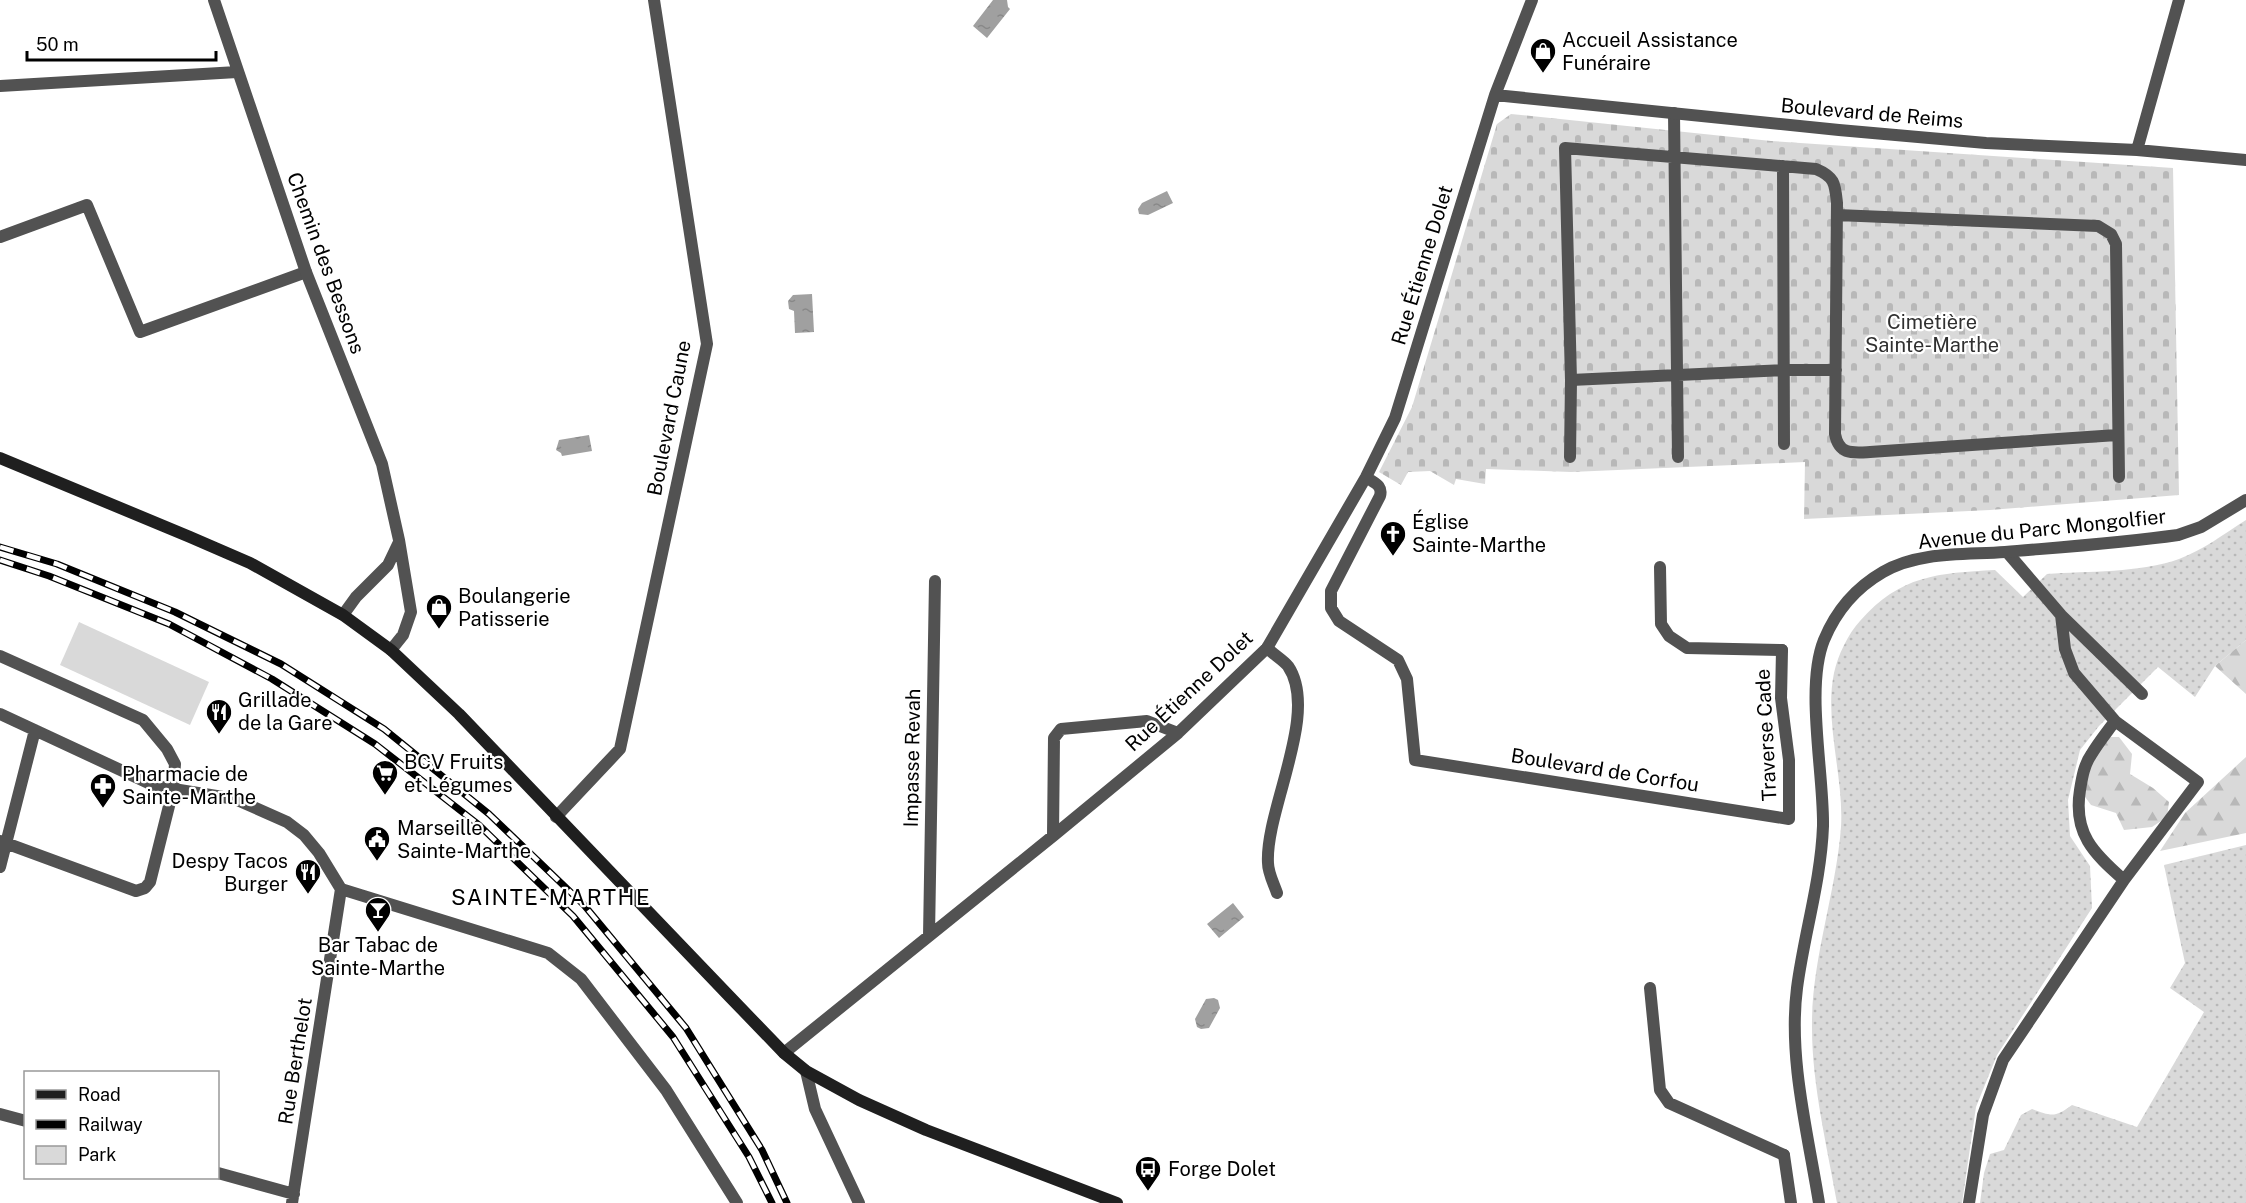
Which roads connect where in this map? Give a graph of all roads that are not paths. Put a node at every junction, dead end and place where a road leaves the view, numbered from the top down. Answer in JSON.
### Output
{"nodes":[{"id":1,"x":214,"y":0,"type":"edge"},
{"id":2,"x":654,"y":0,"type":"edge"},
{"id":3,"x":1532,"y":0,"type":"edge"},
{"id":4,"x":2179,"y":0,"type":"edge"},
{"id":5,"x":237,"y":72,"type":"junction"},
{"id":6,"x":0,"y":86,"type":"edge"},
{"id":7,"x":1495,"y":95,"type":"junction"},
{"id":8,"x":1674,"y":113,"type":"junction"},
{"id":9,"x":2137,"y":150,"type":"junction"},
{"id":10,"x":1674,"y":158,"type":"junction"},
{"id":11,"x":2246,"y":160,"type":"edge"},
{"id":12,"x":1783,"y":166,"type":"junction"},
{"id":13,"x":1837,"y":215,"type":"junction"},
{"id":14,"x":0,"y":237,"type":"edge"},
{"id":15,"x":306,"y":272,"type":"junction"},
{"id":16,"x":1784,"y":370,"type":"junction"},
{"id":17,"x":1836,"y":370,"type":"junction"},
{"id":18,"x":1677,"y":375,"type":"junction"},
{"id":19,"x":1571,"y":380,"type":"junction"},
{"id":20,"x":2117,"y":435,"type":"junction"},
{"id":21,"x":1784,"y":444,"type":"dead end"},
{"id":22,"x":1570,"y":457,"type":"dead end"},
{"id":23,"x":1678,"y":457,"type":"dead end"},
{"id":24,"x":0,"y":458,"type":"edge"},
{"id":25,"x":1366,"y":477,"type":"junction"},
{"id":26,"x":2119,"y":477,"type":"dead end"},
{"id":27,"x":2246,"y":500,"type":"edge"},
{"id":28,"x":399,"y":540,"type":"junction"},
{"id":29,"x":2007,"y":552,"type":"junction"},
{"id":30,"x":1660,"y":567,"type":"dead end"},
{"id":31,"x":935,"y":581,"type":"dead end"},
{"id":32,"x":343,"y":615,"type":"junction"},
{"id":33,"x":2061,"y":615,"type":"junction"},
{"id":34,"x":1267,"y":648,"type":"junction"},
{"id":35,"x":391,"y":650,"type":"junction"},
{"id":36,"x":0,"y":656,"type":"edge"},
{"id":37,"x":2142,"y":694,"type":"dead end"},
{"id":38,"x":0,"y":714,"type":"edge"},
{"id":39,"x":2115,"y":721,"type":"junction"},
{"id":40,"x":35,"y":730,"type":"junction"},
{"id":41,"x":1178,"y":733,"type":"junction"},
{"id":42,"x":173,"y":790,"type":"junction"},
{"id":43,"x":556,"y":817,"type":"junction"},
{"id":44,"x":1789,"y":819,"type":"joint"},
{"id":45,"x":1053,"y":836,"type":"junction"},
{"id":46,"x":3,"y":842,"type":"edge"},
{"id":47,"x":0,"y":867,"type":"edge"},
{"id":48,"x":2124,"y":880,"type":"junction"},
{"id":49,"x":341,"y":889,"type":"junction"},
{"id":50,"x":1277,"y":893,"type":"dead end"},
{"id":51,"x":929,"y":936,"type":"junction"},
{"id":52,"x":1650,"y":988,"type":"dead end"},
{"id":53,"x":784,"y":1053,"type":"junction"},
{"id":54,"x":806,"y":1071,"type":"junction"},
{"id":55,"x":0,"y":1114,"type":"edge"},
{"id":56,"x":24,"y":1120,"type":"edge"},
{"id":57,"x":219,"y":1173,"type":"edge"},
{"id":58,"x":293,"y":1198,"type":"edge"},
{"id":59,"x":737,"y":1203,"type":"edge"},
{"id":60,"x":859,"y":1203,"type":"edge"},
{"id":61,"x":1117,"y":1203,"type":"edge"},
{"id":62,"x":1791,"y":1203,"type":"edge"},
{"id":63,"x":1819,"y":1203,"type":"edge"},
{"id":64,"x":1970,"y":1203,"type":"edge"}],
"edges":[{"from":1,"to":5,"type":"street","name":"Chemin des Bessons"},
{"from":2,"to":43,"type":"street","name":"Boulevard Caune"},
{"from":3,"to":7,"type":"street","name":"Rue Étienne Dolet"},
{"from":4,"to":9,"type":"street"},
{"from":5,"to":6,"type":"street"},
{"from":5,"to":15,"type":"street","name":"Chemin des Bessons"},
{"from":7,"to":8,"type":"street","name":"Boulevard de Reims"},
{"from":7,"to":25,"type":"street","name":"Rue Étienne Dolet"},
{"from":8,"to":9,"type":"street","name":"Boulevard de Reims"},
{"from":8,"to":10,"type":"street"},
{"from":9,"to":11,"type":"street","name":"Boulevard de Reims"},
{"from":10,"to":12,"type":"street"},
{"from":10,"to":18,"type":"street"},
{"from":10,"to":19,"type":"street"},
{"from":12,"to":13,"type":"street"},
{"from":12,"to":16,"type":"street"},
{"from":13,"to":17,"type":"street"},
{"from":13,"to":20,"type":"street"},
{"from":14,"to":15,"type":"street"},
{"from":15,"to":28,"type":"street","name":"Chemin des Bessons"},
{"from":16,"to":17,"type":"street"},
{"from":16,"to":18,"type":"street"},
{"from":16,"to":21,"type":"street"},
{"from":17,"to":20,"type":"street"},
{"from":18,"to":19,"type":"street"},
{"from":18,"to":23,"type":"street"},
{"from":19,"to":22,"type":"street"},
{"from":20,"to":26,"type":"street"},
{"from":24,"to":32,"type":"main road"},
{"from":25,"to":34,"type":"street","name":"Rue Étienne Dolet"},
{"from":25,"to":44,"type":"street","name":"Boulevard de Corfou"},
{"from":27,"to":29,"type":"street","name":"Avenue du Parc Mongolfier"},
{"from":28,"to":32,"type":"street"},
{"from":28,"to":35,"type":"street","name":"Chemin des Bessons"},
{"from":29,"to":33,"type":"street"},
{"from":29,"to":63,"type":"street","name":"Avenue du Parc Mongolfier"},
{"from":30,"to":44,"type":"street","name":"Traverse Cade"},
{"from":31,"to":51,"type":"street","name":"Impasse Revah"},
{"from":32,"to":35,"type":"main road"},
{"from":33,"to":37,"type":"street"},
{"from":33,"to":39,"type":"street"},
{"from":34,"to":41,"type":"street","name":"Rue Étienne Dolet"},
{"from":34,"to":50,"type":"street"},
{"from":35,"to":43,"type":"main road"},
{"from":36,"to":42,"type":"street"},
{"from":38,"to":40,"type":"street"},
{"from":39,"to":48,"type":"street"},
{"from":39,"to":48,"type":"street"},
{"from":40,"to":42,"type":"street"},
{"from":40,"to":46,"type":"street"},
{"from":41,"to":45,"type":"street","name":"Rue Étienne Dolet"},
{"from":41,"to":45,"type":"street"},
{"from":42,"to":46,"type":"street"},
{"from":42,"to":49,"type":"street"},
{"from":43,"to":53,"type":"main road"},
{"from":45,"to":51,"type":"street","name":"Rue Étienne Dolet"},
{"from":46,"to":47,"type":"street"},
{"from":48,"to":64,"type":"street"},
{"from":49,"to":58,"type":"street","name":"Rue Berthelot"},
{"from":49,"to":59,"type":"street"},
{"from":51,"to":53,"type":"street","name":"Rue Étienne Dolet"},
{"from":52,"to":62,"type":"street"},
{"from":53,"to":54,"type":"main road"},
{"from":54,"to":60,"type":"street"},
{"from":54,"to":61,"type":"main road"},
{"from":55,"to":56,"type":"street"},
{"from":57,"to":58,"type":"street"}]}
